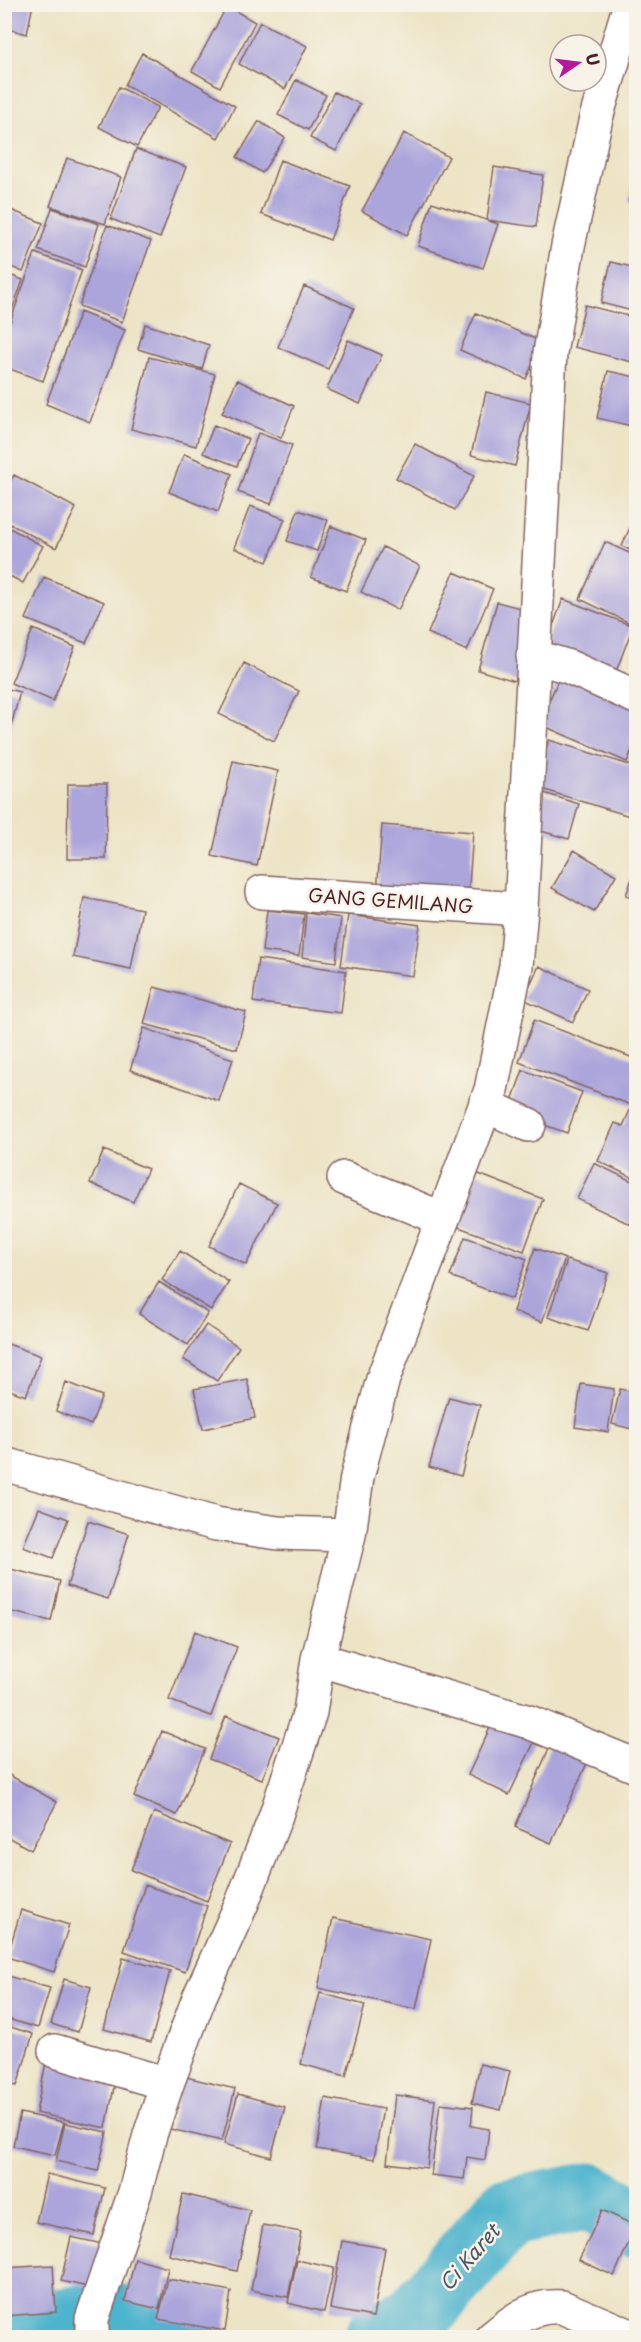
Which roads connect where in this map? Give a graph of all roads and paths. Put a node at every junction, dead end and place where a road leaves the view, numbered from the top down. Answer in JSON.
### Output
{"nodes":[{"id":1,"x":630,"y":4,"type":"edge"},
{"id":2,"x":533,"y":656,"type":"junction"},
{"id":3,"x":636,"y":697,"type":"edge"},
{"id":4,"x":262,"y":892,"type":"dead end"},
{"id":5,"x":521,"y":909,"type":"junction"},
{"id":6,"x":485,"y":1106,"type":"junction"},
{"id":7,"x":529,"y":1125,"type":"dead end"},
{"id":8,"x":344,"y":1178,"type":"dead end"},
{"id":9,"x":443,"y":1219,"type":"junction"},
{"id":10,"x":4,"y":1464,"type":"edge"},
{"id":11,"x":349,"y":1534,"type":"junction"},
{"id":12,"x":318,"y":1659,"type":"junction"},
{"id":13,"x":636,"y":1766,"type":"edge"},
{"id":14,"x":55,"y":2052,"type":"dead end"},
{"id":15,"x":166,"y":2084,"type":"junction"},
{"id":16,"x":94,"y":2321,"type":"edge"},
{"id":17,"x":492,"y":2337,"type":"edge"},
{"id":18,"x":635,"y":2337,"type":"edge"}],
"edges":[{"from":1,"to":2,"type":"street"},
{"from":2,"to":3,"type":"street"},
{"from":2,"to":5,"type":"street"},
{"from":4,"to":5,"type":"street","name":"GANG GEMILANG"},
{"from":5,"to":6,"type":"street"},
{"from":6,"to":7,"type":"street"},
{"from":6,"to":9,"type":"street"},
{"from":8,"to":9,"type":"street"},
{"from":9,"to":11,"type":"street"},
{"from":10,"to":11,"type":"street"},
{"from":11,"to":12,"type":"street"},
{"from":12,"to":13,"type":"street"},
{"from":12,"to":15,"type":"street"},
{"from":14,"to":15,"type":"street"},
{"from":15,"to":16,"type":"street"},
{"from":17,"to":18,"type":"street"}]}
